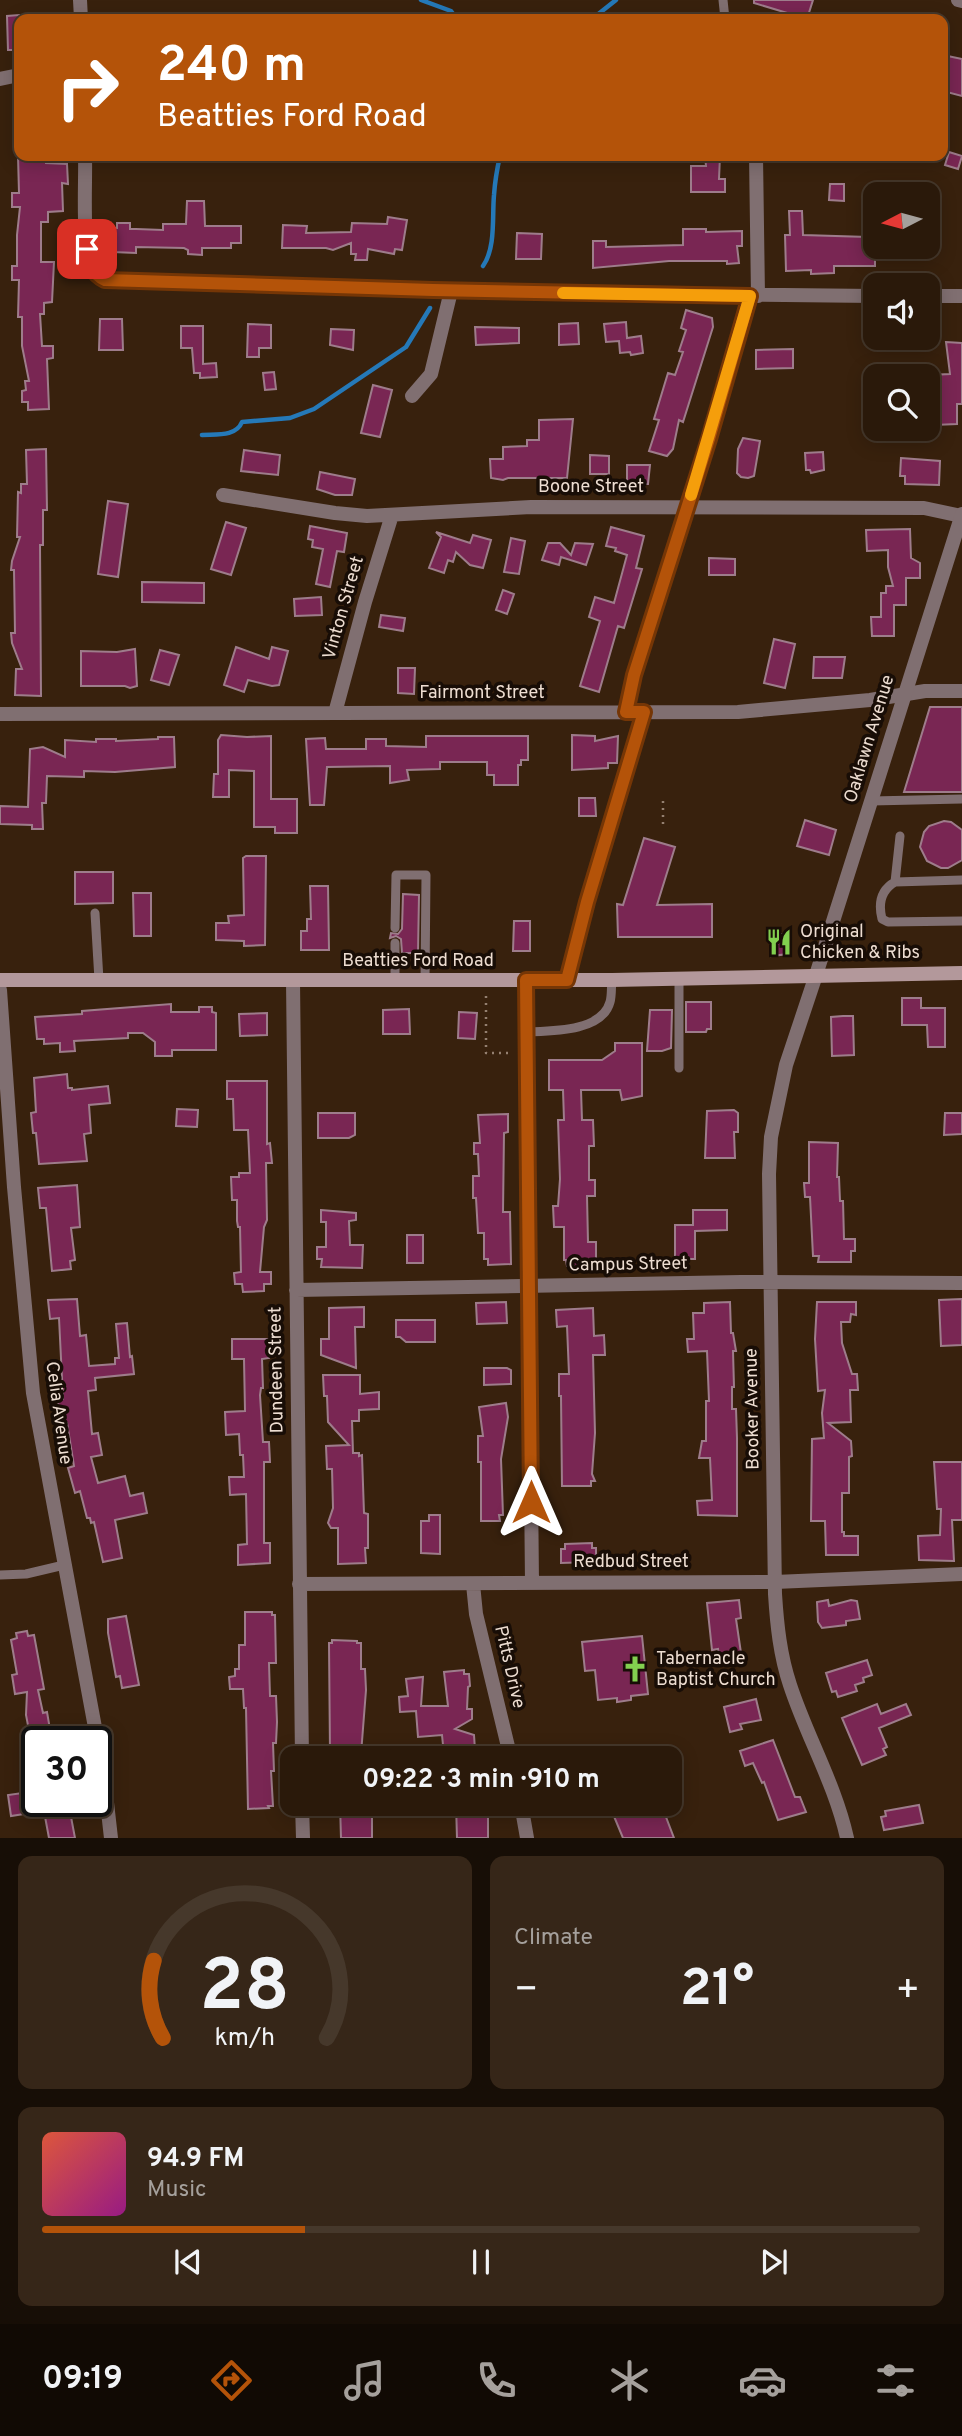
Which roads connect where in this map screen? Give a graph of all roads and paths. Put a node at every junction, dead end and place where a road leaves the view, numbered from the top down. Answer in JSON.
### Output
{"nodes":[{"id":1,"x":85,"y":161,"type":"edge"},
{"id":2,"x":756,"y":161,"type":"edge"},
{"id":3,"x":451,"y":291,"type":"junction"},
{"id":4,"x":754,"y":296,"type":"junction"},
{"id":5,"x":863,"y":296,"type":"edge"},
{"id":6,"x":940,"y":296,"type":"edge"},
{"id":7,"x":962,"y":296,"type":"edge"},
{"id":8,"x":412,"y":396,"type":"dead end"},
{"id":9,"x":223,"y":495,"type":"dead end"},
{"id":10,"x":687,"y":506,"type":"junction"},
{"id":11,"x":392,"y":515,"type":"junction"},
{"id":12,"x":962,"y":515,"type":"edge"},
{"id":13,"x":962,"y":691,"type":"edge"},
{"id":14,"x":905,"y":695,"type":"junction"},
{"id":15,"x":626,"y":712,"type":"junction"},
{"id":16,"x":644,"y":712,"type":"junction"},
{"id":17,"x":335,"y":713,"type":"junction"},
{"id":18,"x":0,"y":714,"type":"edge"},
{"id":19,"x":962,"y":799,"type":"edge"},
{"id":20,"x":663,"y":801,"type":"dead end"},
{"id":21,"x":871,"y":801,"type":"junction"},
{"id":22,"x":663,"y":825,"type":"dead end"},
{"id":23,"x":901,"y":836,"type":"dead end"},
{"id":24,"x":962,"y":880,"type":"edge"},
{"id":25,"x":895,"y":882,"type":"junction"},
{"id":26,"x":95,"y":913,"type":"dead end"},
{"id":27,"x":962,"y":921,"type":"edge"},
{"id":28,"x":395,"y":928,"type":"dead end"},
{"id":29,"x":395,"y":943,"type":"dead end"},
{"id":30,"x":962,"y":973,"type":"edge"},
{"id":31,"x":816,"y":975,"type":"junction"},
{"id":32,"x":679,"y":978,"type":"junction"},
{"id":33,"x":0,"y":980,"type":"edge"},
{"id":34,"x":99,"y":980,"type":"junction"},
{"id":35,"x":425,"y":980,"type":"junction"},
{"id":36,"x":526,"y":980,"type":"junction"},
{"id":37,"x":567,"y":980,"type":"junction"},
{"id":38,"x":612,"y":980,"type":"junction"},
{"id":39,"x":293,"y":981,"type":"junction"},
{"id":40,"x":395,"y":981,"type":"junction"},
{"id":41,"x":0,"y":990,"type":"edge"},
{"id":42,"x":486,"y":996,"type":"dead end"},
{"id":43,"x":527,"y":1032,"type":"junction"},
{"id":44,"x":515,"y":1053,"type":"dead end"},
{"id":45,"x":680,"y":1068,"type":"dead end"},
{"id":46,"x":770,"y":1283,"type":"junction"},
{"id":47,"x":962,"y":1283,"type":"edge"},
{"id":48,"x":530,"y":1286,"type":"junction"},
{"id":49,"x":296,"y":1290,"type":"junction"},
{"id":50,"x":64,"y":1565,"type":"junction"},
{"id":51,"x":962,"y":1574,"type":"edge"},
{"id":52,"x":0,"y":1575,"type":"edge"},
{"id":53,"x":775,"y":1581,"type":"junction"},
{"id":54,"x":532,"y":1583,"type":"junction"},
{"id":55,"x":299,"y":1584,"type":"junction"},
{"id":56,"x":473,"y":1584,"type":"junction"},
{"id":57,"x":302,"y":1746,"type":"edge"},
{"id":58,"x":508,"y":1746,"type":"edge"},
{"id":59,"x":302,"y":1816,"type":"edge"},
{"id":60,"x":523,"y":1816,"type":"edge"},
{"id":61,"x":111,"y":1838,"type":"edge"},
{"id":62,"x":303,"y":1838,"type":"edge"},
{"id":63,"x":527,"y":1838,"type":"edge"},
{"id":64,"x":847,"y":1838,"type":"edge"}],
"edges":[{"from":1,"to":3,"type":"street"},
{"from":2,"to":4,"type":"street"},
{"from":3,"to":4,"type":"street"},
{"from":3,"to":8,"type":"street"},
{"from":4,"to":5,"type":"street"},
{"from":4,"to":10,"type":"street"},
{"from":6,"to":7,"type":"street"},
{"from":9,"to":11,"type":"street","name":"Boone Street"},
{"from":10,"to":11,"type":"street","name":"Boone Street"},
{"from":10,"to":12,"type":"street","name":"Boone Street"},
{"from":10,"to":15,"type":"street"},
{"from":11,"to":17,"type":"street","name":"Vinton Street"},
{"from":12,"to":14,"type":"street","name":"Oaklawn Avenue"},
{"from":13,"to":14,"type":"street","name":"Fairmont Street"},
{"from":14,"to":16,"type":"street","name":"Fairmont Street"},
{"from":14,"to":21,"type":"street","name":"Oaklawn Avenue"},
{"from":15,"to":16,"type":"street","name":"Fairmont Street"},
{"from":15,"to":17,"type":"street","name":"Fairmont Street"},
{"from":16,"to":37,"type":"street"},
{"from":17,"to":18,"type":"street","name":"Fairmont Street"},
{"from":19,"to":21,"type":"lane"},
{"from":20,"to":22,"type":"path"},
{"from":21,"to":31,"type":"street","name":"Oaklawn Avenue"},
{"from":23,"to":25,"type":"lane"},
{"from":24,"to":25,"type":"lane"},
{"from":25,"to":27,"type":"lane"},
{"from":26,"to":34,"type":"lane"},
{"from":28,"to":35,"type":"lane"},
{"from":29,"to":40,"type":"lane"},
{"from":30,"to":31,"type":"main road","name":"Beatties Ford Road"},
{"from":31,"to":32,"type":"main road","name":"Beatties Ford Road"},
{"from":31,"to":46,"type":"street","name":"Booker Avenue"},
{"from":32,"to":38,"type":"main road","name":"Beatties Ford Road"},
{"from":32,"to":45,"type":"lane"},
{"from":33,"to":34,"type":"main road","name":"Beatties Ford Road"},
{"from":34,"to":39,"type":"main road","name":"Beatties Ford Road"},
{"from":35,"to":36,"type":"main road","name":"Beatties Ford Road"},
{"from":35,"to":40,"type":"main road","name":"Beatties Ford Road"},
{"from":36,"to":37,"type":"main road","name":"Beatties Ford Road"},
{"from":36,"to":43,"type":"street"},
{"from":37,"to":38,"type":"main road","name":"Beatties Ford Road"},
{"from":38,"to":43,"type":"lane"},
{"from":39,"to":40,"type":"main road","name":"Beatties Ford Road"},
{"from":39,"to":49,"type":"street","name":"Dundeen Street"},
{"from":41,"to":50,"type":"street","name":"Celia Avenue"},
{"from":42,"to":44,"type":"path"},
{"from":43,"to":48,"type":"street"},
{"from":46,"to":47,"type":"street","name":"Campus Street"},
{"from":46,"to":48,"type":"street","name":"Campus Street"},
{"from":46,"to":53,"type":"street","name":"Booker Avenue"},
{"from":48,"to":49,"type":"street","name":"Campus Street"},
{"from":48,"to":54,"type":"street"},
{"from":49,"to":55,"type":"street","name":"Dundeen Street"},
{"from":50,"to":52,"type":"lane"},
{"from":50,"to":61,"type":"street","name":"Celia Avenue"},
{"from":51,"to":53,"type":"street","name":"Redbud Street"},
{"from":53,"to":54,"type":"street","name":"Redbud Street"},
{"from":53,"to":64,"type":"street","name":"Booker Avenue"},
{"from":54,"to":56,"type":"street","name":"Redbud Street"},
{"from":55,"to":56,"type":"street","name":"Redbud Street"},
{"from":55,"to":57,"type":"street","name":"Dundeen Street"},
{"from":56,"to":58,"type":"street","name":"Pitts Drive"},
{"from":59,"to":62,"type":"street"},
{"from":60,"to":63,"type":"street"}]}
